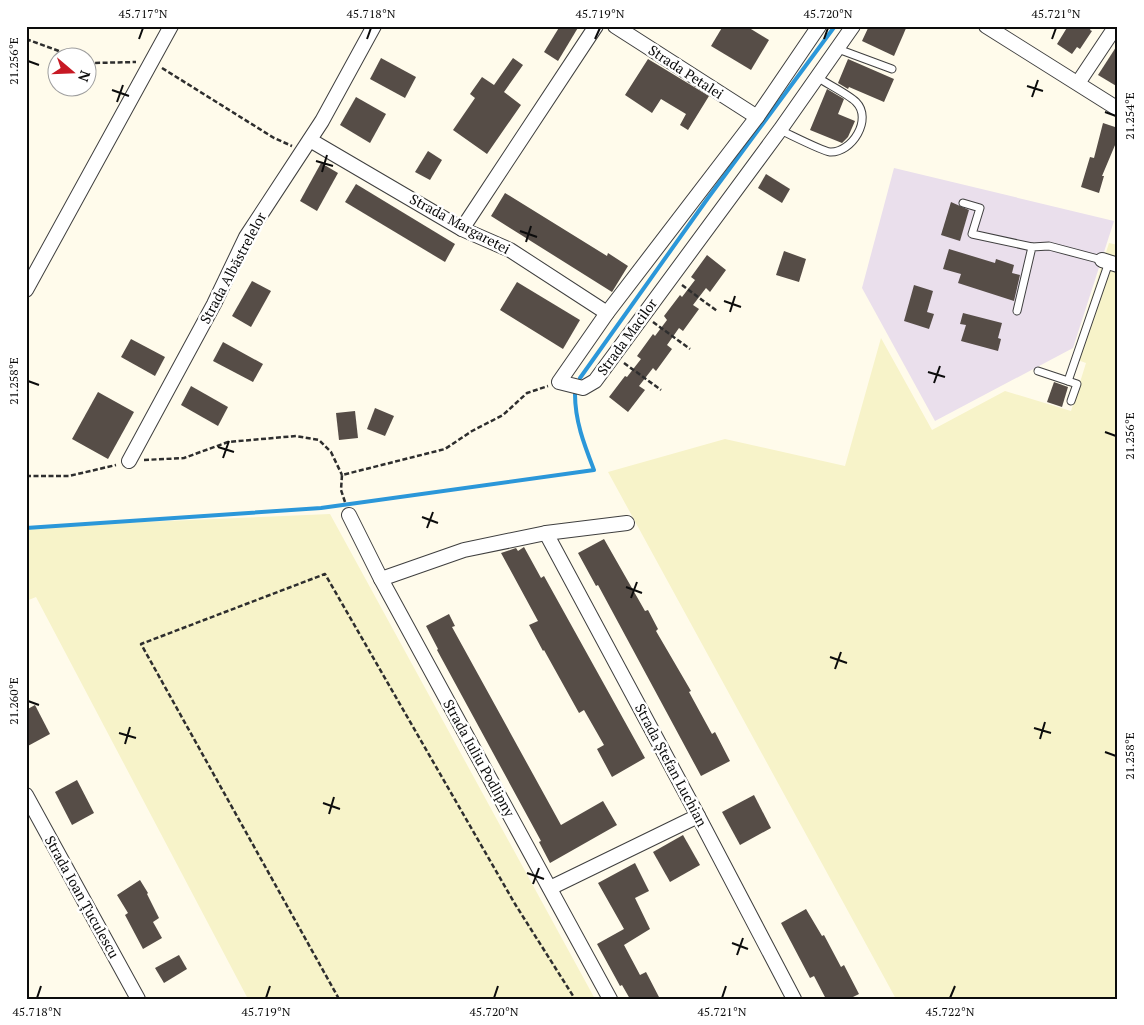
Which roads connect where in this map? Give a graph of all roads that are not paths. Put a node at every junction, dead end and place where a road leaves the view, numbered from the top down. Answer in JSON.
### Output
{"nodes":[{"id":1,"x":171,"y":26,"type":"edge"},
{"id":2,"x":374,"y":26,"type":"edge"},
{"id":3,"x":596,"y":26,"type":"edge"},
{"id":4,"x":615,"y":26,"type":"edge"},
{"id":5,"x":819,"y":26,"type":"edge"},
{"id":6,"x":853,"y":26,"type":"edge"},
{"id":7,"x":986,"y":26,"type":"edge"},
{"id":8,"x":1116,"y":26,"type":"edge"},
{"id":9,"x":838,"y":48,"type":"junction"},
{"id":10,"x":892,"y":69,"type":"dead end"},
{"id":11,"x":817,"y":77,"type":"junction"},
{"id":12,"x":1078,"y":83,"type":"junction"},
{"id":13,"x":1118,"y":109,"type":"edge"},
{"id":14,"x":757,"y":117,"type":"junction"},
{"id":15,"x":780,"y":130,"type":"junction"},
{"id":16,"x":307,"y":145,"type":"junction"},
{"id":17,"x":963,"y":203,"type":"dead end"},
{"id":18,"x":462,"y":229,"type":"junction"},
{"id":19,"x":1032,"y":248,"type":"junction"},
{"id":20,"x":1109,"y":262,"type":"edge"},
{"id":21,"x":26,"y":290,"type":"edge"},
{"id":22,"x":1017,"y":311,"type":"dead end"},
{"id":23,"x":607,"y":313,"type":"junction"},
{"id":24,"x":1038,"y":371,"type":"dead end"},
{"id":25,"x":1068,"y":381,"type":"junction"},
{"id":26,"x":1071,"y":400,"type":"dead end"},
{"id":27,"x":129,"y":461,"type":"road end"},
{"id":28,"x":349,"y":516,"type":"road end"},
{"id":29,"x":627,"y":523,"type":"dead end"},
{"id":30,"x":546,"y":533,"type":"junction"},
{"id":31,"x":380,"y":579,"type":"junction"},
{"id":32,"x":26,"y":795,"type":"edge"},
{"id":33,"x":698,"y":816,"type":"junction"},
{"id":34,"x":550,"y":888,"type":"junction"},
{"id":35,"x":138,"y":999,"type":"edge"},
{"id":36,"x":610,"y":999,"type":"edge"},
{"id":37,"x":794,"y":999,"type":"edge"}],
"edges":[{"from":1,"to":21,"type":"street"},
{"from":2,"to":16,"type":"street","name":"Strada Albăstrelelor"},
{"from":3,"to":18,"type":"street"},
{"from":4,"to":14,"type":"street","name":"Strada Petalei"},
{"from":5,"to":14,"type":"street","name":"Strada Macilor"},
{"from":6,"to":9,"type":"street","name":"Strada Macilor"},
{"from":7,"to":12,"type":"street"},
{"from":8,"to":12,"type":"street"},
{"from":9,"to":10,"type":"lane"},
{"from":9,"to":11,"type":"street","name":"Strada Macilor"},
{"from":11,"to":15,"type":"street","name":"Strada Macilor"},
{"from":11,"to":15,"type":"lane"},
{"from":12,"to":13,"type":"street"},
{"from":14,"to":23,"type":"street","name":"Strada Macilor"},
{"from":15,"to":23,"type":"street","name":"Strada Macilor"},
{"from":16,"to":18,"type":"street","name":"Strada Margaretei"},
{"from":16,"to":27,"type":"street","name":"Strada Albăstrelelor"},
{"from":17,"to":19,"type":"lane"},
{"from":18,"to":23,"type":"street","name":"Strada Margaretei"},
{"from":19,"to":20,"type":"lane"},
{"from":19,"to":22,"type":"lane"},
{"from":20,"to":25,"type":"lane"},
{"from":24,"to":25,"type":"lane"},
{"from":25,"to":26,"type":"lane"},
{"from":28,"to":31,"type":"street","name":"Strada Iuliu Podlipny"},
{"from":29,"to":30,"type":"street"},
{"from":30,"to":31,"type":"street"},
{"from":30,"to":33,"type":"street","name":"Strada Ștefan Luchian"},
{"from":31,"to":34,"type":"street","name":"Strada Iuliu Podlipny"},
{"from":32,"to":35,"type":"street","name":"Strada Ioan Țuculescu"},
{"from":33,"to":34,"type":"street"},
{"from":33,"to":37,"type":"street","name":"Strada Ștefan Luchian"},
{"from":34,"to":36,"type":"street","name":"Strada Iuliu Podlipny"}]}
